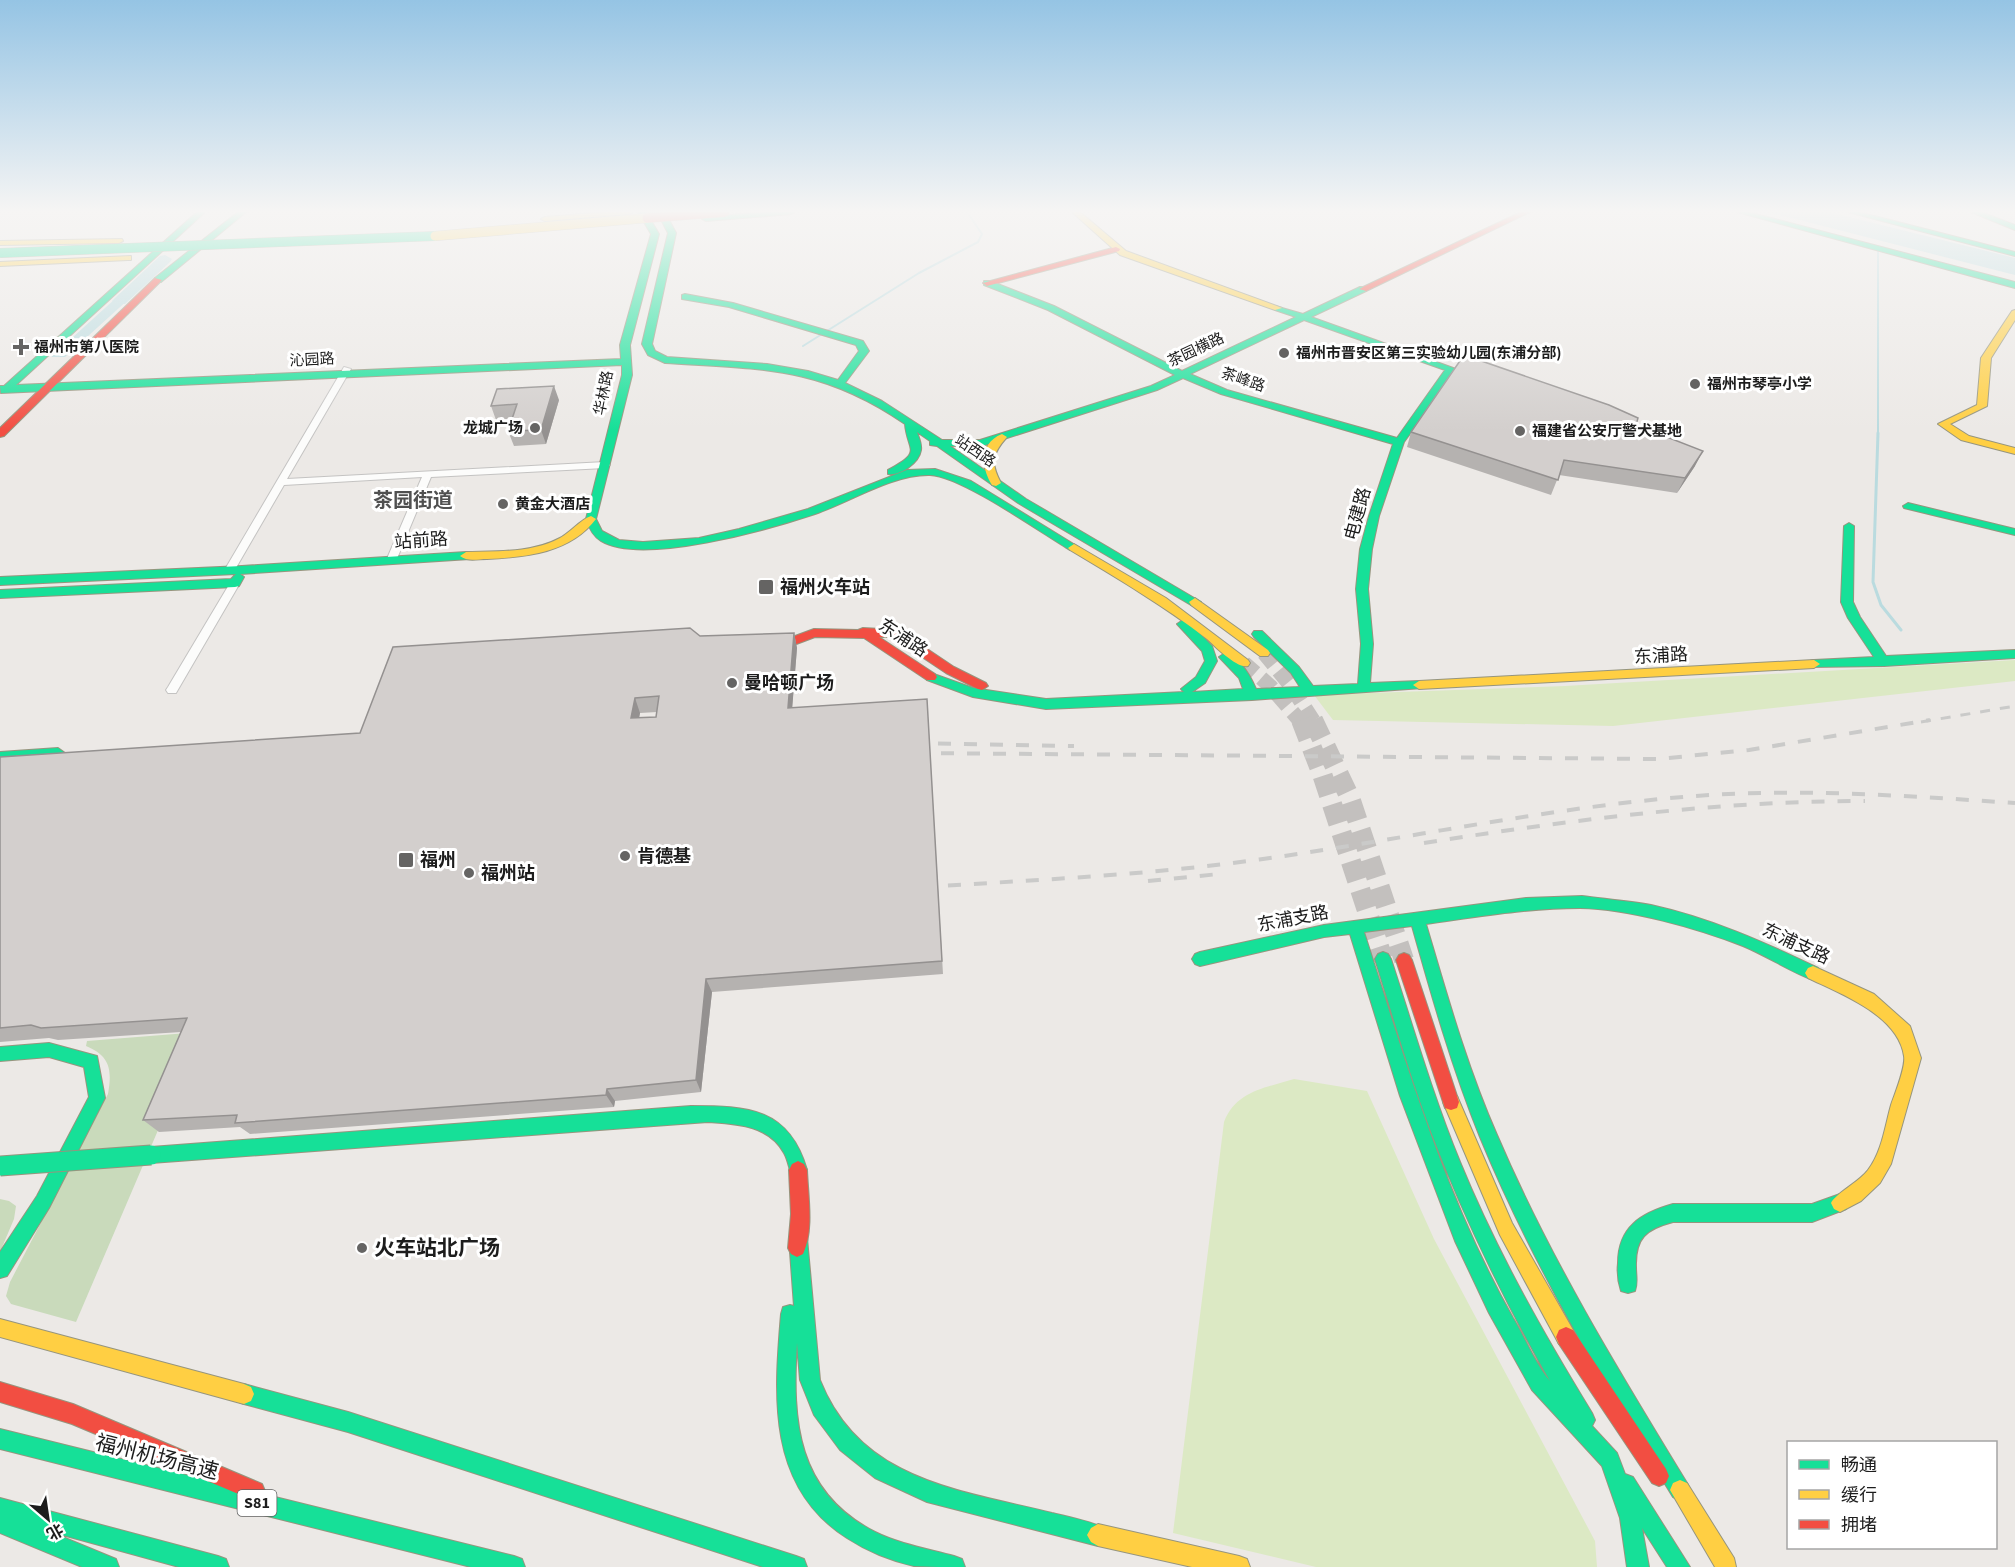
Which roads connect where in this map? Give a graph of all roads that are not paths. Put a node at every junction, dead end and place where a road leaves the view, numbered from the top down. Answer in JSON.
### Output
{"nodes":[{"id":1,"x":120,"y":285,"type":"edge"},
{"id":2,"x":154,"y":285,"type":"edge"},
{"id":3,"x":641,"y":285,"type":"edge"},
{"id":4,"x":660,"y":285,"type":"edge"},
{"id":5,"x":992,"y":285,"type":"edge"},
{"id":6,"x":1215,"y":285,"type":"edge"},
{"id":7,"x":1374,"y":285,"type":"edge"},
{"id":8,"x":685,"y":297,"type":"dead end"},
{"id":9,"x":2015,"y":313,"type":"edge"},
{"id":10,"x":1305,"y":318,"type":"junction"},
{"id":11,"x":626,"y":359,"type":"junction"},
{"id":12,"x":345,"y":372,"type":"junction"},
{"id":13,"x":1182,"y":375,"type":"junction"},
{"id":14,"x":840,"y":384,"type":"junction"},
{"id":15,"x":46,"y":386,"type":"junction"},
{"id":16,"x":3,"y":389,"type":"edge"},
{"id":17,"x":908,"y":424,"type":"junction"},
{"id":18,"x":0,"y":434,"type":"edge"},
{"id":19,"x":1002,"y":437,"type":"junction"},
{"id":20,"x":1399,"y":442,"type":"junction"},
{"id":21,"x":933,"y":443,"type":"junction"},
{"id":22,"x":2015,"y":451,"type":"edge"},
{"id":23,"x":605,"y":465,"type":"junction"},
{"id":24,"x":428,"y":474,"type":"junction"},
{"id":25,"x":280,"y":482,"type":"junction"},
{"id":26,"x":998,"y":487,"type":"junction"},
{"id":27,"x":852,"y":496,"type":"junction"},
{"id":28,"x":1908,"y":506,"type":"dead end"},
{"id":29,"x":1003,"y":507,"type":"junction"},
{"id":30,"x":591,"y":519,"type":"junction"},
{"id":31,"x":1057,"y":522,"type":"junction"},
{"id":32,"x":1849,"y":526,"type":"dead end"},
{"id":33,"x":2015,"y":532,"type":"edge"},
{"id":34,"x":391,"y":561,"type":"junction"},
{"id":35,"x":235,"y":574,"type":"junction"},
{"id":36,"x":0,"y":581,"type":"edge"},
{"id":37,"x":0,"y":594,"type":"edge"},
{"id":38,"x":1183,"y":624,"type":"junction"},
{"id":39,"x":845,"y":634,"type":"junction"},
{"id":40,"x":791,"y":642,"type":"edge"},
{"id":41,"x":1264,"y":653,"type":"tunnel mouth"},
{"id":42,"x":2015,"y":654,"type":"edge"},
{"id":43,"x":1884,"y":662,"type":"junction"},
{"id":44,"x":1244,"y":663,"type":"tunnel mouth"},
{"id":45,"x":1364,"y":686,"type":"junction"},
{"id":46,"x":1187,"y":689,"type":"junction"},
{"id":47,"x":172,"y":690,"type":"dead end"},
{"id":48,"x":1309,"y":690,"type":"junction"},
{"id":49,"x":1250,"y":692,"type":"junction"},
{"id":50,"x":71,"y":753,"type":"edge"},
{"id":51,"x":0,"y":757,"type":"edge"},
{"id":52,"x":1417,"y":918,"type":"junction"},
{"id":53,"x":1355,"y":927,"type":"junction"},
{"id":54,"x":1200,"y":959,"type":"dead end"},
{"id":55,"x":1383,"y":959,"type":"tunnel mouth"},
{"id":56,"x":1404,"y":960,"type":"tunnel mouth"},
{"id":57,"x":0,"y":1054,"type":"edge"},
{"id":58,"x":0,"y":1166,"type":"edge"},
{"id":59,"x":798,"y":1238,"type":"junction"},
{"id":60,"x":0,"y":1269,"type":"edge"},
{"id":61,"x":1628,"y":1284,"type":"dead end"},
{"id":62,"x":0,"y":1328,"type":"edge"},
{"id":63,"x":0,"y":1392,"type":"edge"},
{"id":64,"x":0,"y":1440,"type":"edge"},
{"id":65,"x":1610,"y":1460,"type":"junction"},
{"id":66,"x":0,"y":1508,"type":"edge"},
{"id":67,"x":320,"y":1519,"type":"junction"},
{"id":68,"x":0,"y":1522,"type":"edge"},
{"id":69,"x":108,"y":1567,"type":"edge"},
{"id":70,"x":218,"y":1567,"type":"edge"},
{"id":71,"x":514,"y":1567,"type":"edge"},
{"id":72,"x":796,"y":1567,"type":"edge"},
{"id":73,"x":954,"y":1567,"type":"edge"},
{"id":74,"x":1239,"y":1567,"type":"edge"},
{"id":75,"x":1638,"y":1567,"type":"edge"},
{"id":76,"x":1679,"y":1567,"type":"edge"},
{"id":77,"x":1726,"y":1567,"type":"edge"}],
"edges":[{"from":1,"to":16,"type":"main road"},
{"from":2,"to":15,"type":"main road"},
{"from":3,"to":11,"type":"main road","name":"华林路"},
{"from":4,"to":14,"type":"main road","name":"站西路"},
{"from":5,"to":13,"type":"main road","name":"茶峰路"},
{"from":6,"to":10,"type":"main road"},
{"from":7,"to":10,"type":"main road","name":"茶园横路"},
{"from":8,"to":14,"type":"main road"},
{"from":9,"to":22,"type":"main road"},
{"from":10,"to":13,"type":"main road","name":"茶园横路"},
{"from":10,"to":20,"type":"main road","name":"电建路"},
{"from":11,"to":12,"type":"main road","name":"沁园路"},
{"from":11,"to":23,"type":"main road","name":"华林路"},
{"from":12,"to":15,"type":"main road","name":"沁园路"},
{"from":12,"to":25,"type":"street"},
{"from":13,"to":19,"type":"main road","name":"茶园横路"},
{"from":13,"to":20,"type":"main road","name":"茶峰路"},
{"from":14,"to":17,"type":"main road","name":"站西路"},
{"from":15,"to":16,"type":"main road","name":"沁园路"},
{"from":15,"to":18,"type":"main road"},
{"from":17,"to":21,"type":"main road","name":"站西路"},
{"from":17,"to":27,"type":"main road"},
{"from":19,"to":21,"type":"main road","name":"茶园横路"},
{"from":19,"to":26,"type":"main road"},
{"from":20,"to":45,"type":"main road","name":"电建路"},
{"from":21,"to":26,"type":"main road","name":"站西路"},
{"from":23,"to":24,"type":"street"},
{"from":23,"to":30,"type":"main road","name":"华林路"},
{"from":24,"to":25,"type":"street"},
{"from":24,"to":34,"type":"street"},
{"from":25,"to":35,"type":"street"},
{"from":26,"to":31,"type":"main road","name":"站西路"},
{"from":27,"to":29,"type":"main road","name":"站西路"},
{"from":27,"to":30,"type":"main road"},
{"from":28,"to":33,"type":"main road"},
{"from":29,"to":38,"type":"main road"},
{"from":29,"to":44,"type":"main road","name":"站西路"},
{"from":30,"to":34,"type":"main road","name":"站前路"},
{"from":31,"to":41,"type":"main road","name":"站西路"},
{"from":31,"to":48,"type":"main road"},
{"from":32,"to":43,"type":"main road"},
{"from":34,"to":35,"type":"main road","name":"站前路"},
{"from":35,"to":36,"type":"main road","name":"站前路"},
{"from":35,"to":37,"type":"main road","name":"站前路"},
{"from":35,"to":47,"type":"street"},
{"from":38,"to":46,"type":"main road"},
{"from":38,"to":49,"type":"main road"},
{"from":39,"to":40,"type":"main road"},
{"from":39,"to":46,"type":"main road","name":"东浦路"},
{"from":39,"to":49,"type":"main road","name":"东浦路"},
{"from":42,"to":43,"type":"main road","name":"东浦路"},
{"from":43,"to":45,"type":"main road","name":"东浦路"},
{"from":45,"to":48,"type":"main road","name":"东浦路"},
{"from":46,"to":49,"type":"main road","name":"东浦路"},
{"from":48,"to":49,"type":"main road","name":"东浦路"},
{"from":50,"to":51,"type":"main road"},
{"from":52,"to":53,"type":"main road","name":"东浦支路"},
{"from":52,"to":61,"type":"main road","name":"东浦支路"},
{"from":52,"to":77,"type":"main road"},
{"from":53,"to":54,"type":"main road","name":"东浦支路"},
{"from":53,"to":65,"type":"main road"},
{"from":55,"to":65,"type":"main road"},
{"from":56,"to":77,"type":"main road"},
{"from":57,"to":60,"type":"main road"},
{"from":58,"to":59,"type":"main road","bridge":true},
{"from":59,"to":73,"type":"main road"},
{"from":59,"to":74,"type":"main road"},
{"from":62,"to":72,"type":"main road"},
{"from":63,"to":67,"type":"main road"},
{"from":64,"to":67,"type":"main road","name":"福州机场高速","number":"S81"},
{"from":65,"to":75,"type":"main road"},
{"from":65,"to":76,"type":"main road"},
{"from":66,"to":70,"type":"main road"},
{"from":67,"to":71,"type":"main road","name":"福州机场高速","number":"S81"},
{"from":68,"to":69,"type":"main road"}]}
